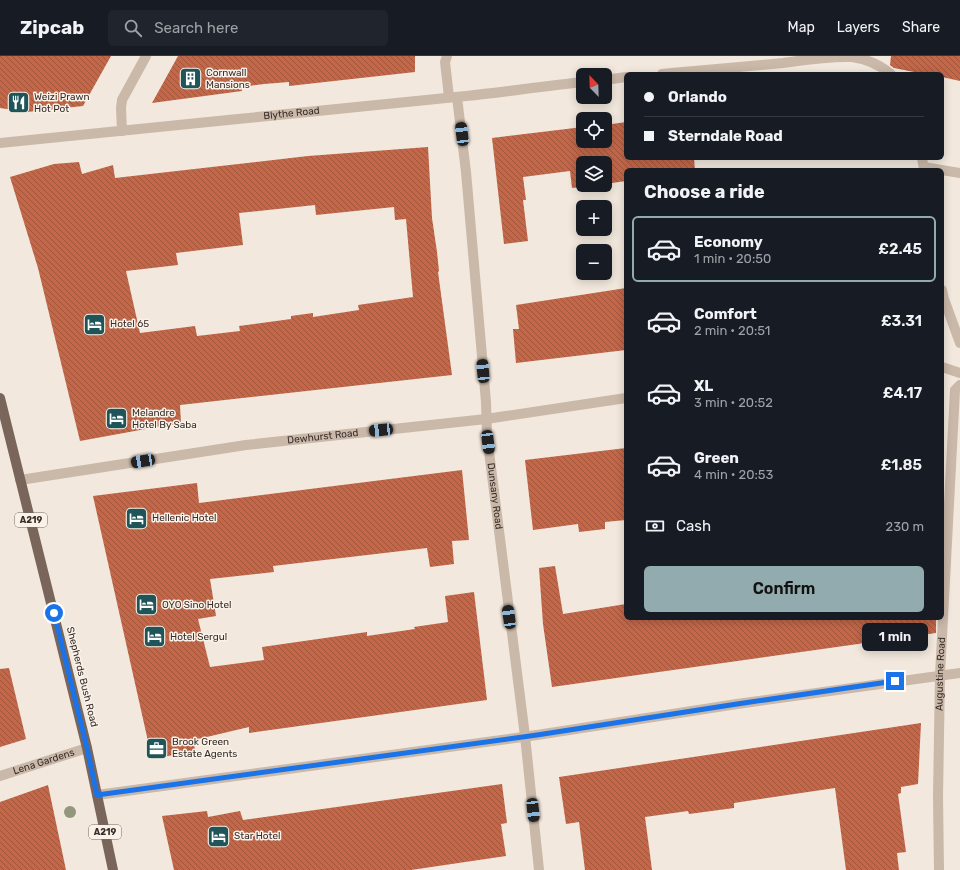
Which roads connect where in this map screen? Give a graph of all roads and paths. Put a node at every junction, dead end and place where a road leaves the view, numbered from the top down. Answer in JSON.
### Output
{"nodes":[{"id":1,"x":146,"y":56,"type":"edge"},
{"id":2,"x":447,"y":56,"type":"edge"},
{"id":3,"x":780,"y":60,"type":"edge"},
{"id":4,"x":679,"y":72,"type":"edge"},
{"id":5,"x":888,"y":72,"type":"edge"},
{"id":6,"x":624,"y":77,"type":"edge"},
{"id":7,"x":612,"y":79,"type":"edge"},
{"id":8,"x":576,"y":83,"type":"edge"},
{"id":9,"x":453,"y":97,"type":"junction"},
{"id":10,"x":122,"y":131,"type":"junction"},
{"id":11,"x":0,"y":143,"type":"edge"},
{"id":12,"x":923,"y":165,"type":"edge"},
{"id":13,"x":937,"y":168,"type":"edge"},
{"id":14,"x":944,"y":170,"type":"edge"},
{"id":15,"x":960,"y":173,"type":"edge"},
{"id":16,"x":944,"y":299,"type":"edge"},
{"id":17,"x":960,"y":342,"type":"edge"},
{"id":18,"x":944,"y":368,"type":"edge"},
{"id":19,"x":960,"y":373,"type":"edge"},
{"id":20,"x":960,"y":385,"type":"edge"},
{"id":21,"x":0,"y":398,"type":"edge"},
{"id":22,"x":624,"y":398,"type":"edge"},
{"id":23,"x":486,"y":419,"type":"junction"},
{"id":24,"x":20,"y":480,"type":"junction"},
{"id":25,"x":944,"y":599,"type":"edge"},
{"id":26,"x":943,"y":620,"type":"edge"},
{"id":27,"x":960,"y":673,"type":"edge"},
{"id":28,"x":940,"y":675,"type":"junction"},
{"id":29,"x":525,"y":736,"type":"junction"},
{"id":30,"x":87,"y":748,"type":"junction"},
{"id":31,"x":0,"y":776,"type":"edge"},
{"id":32,"x":97,"y":795,"type":"junction"},
{"id":33,"x":112,"y":870,"type":"edge"},
{"id":34,"x":539,"y":870,"type":"edge"},
{"id":35,"x":939,"y":870,"type":"edge"}],
"edges":[{"from":1,"to":10,"type":"street"},
{"from":2,"to":9,"type":"street","name":"Dunsany Road"},
{"from":3,"to":4,"type":"street"},
{"from":3,"to":5,"type":"street"},
{"from":6,"to":7,"type":"street"},
{"from":8,"to":9,"type":"street","name":"Blythe Road"},
{"from":9,"to":10,"type":"street","name":"Blythe Road"},
{"from":9,"to":23,"type":"street","name":"Dunsany Road"},
{"from":10,"to":11,"type":"street","name":"Blythe Road"},
{"from":12,"to":13,"type":"street"},
{"from":14,"to":15,"type":"street"},
{"from":16,"to":17,"type":"street"},
{"from":18,"to":19,"type":"street"},
{"from":20,"to":25,"type":"street","name":"Augustine Road"},
{"from":21,"to":24,"type":"main road","name":"Shepherds Bush Road","number":"A219"},
{"from":22,"to":23,"type":"street","name":"Dewhurst Road"},
{"from":23,"to":24,"type":"street","name":"Dewhurst Road"},
{"from":23,"to":29,"type":"street","name":"Dunsany Road"},
{"from":24,"to":30,"type":"main road","name":"Shepherds Bush Road","number":"A219"},
{"from":26,"to":28,"type":"street","name":"Augustine Road"},
{"from":27,"to":28,"type":"street"},
{"from":28,"to":29,"type":"street"},
{"from":28,"to":35,"type":"street","name":"Augustine Road"},
{"from":29,"to":32,"type":"street"},
{"from":29,"to":34,"type":"street","name":"Dunsany Road"},
{"from":30,"to":31,"type":"street","name":"Lena Gardens"},
{"from":30,"to":32,"type":"main road","name":"Shepherds Bush Road","number":"A219"},
{"from":32,"to":33,"type":"main road","name":"Shepherds Bush Road","number":"A219"}]}
